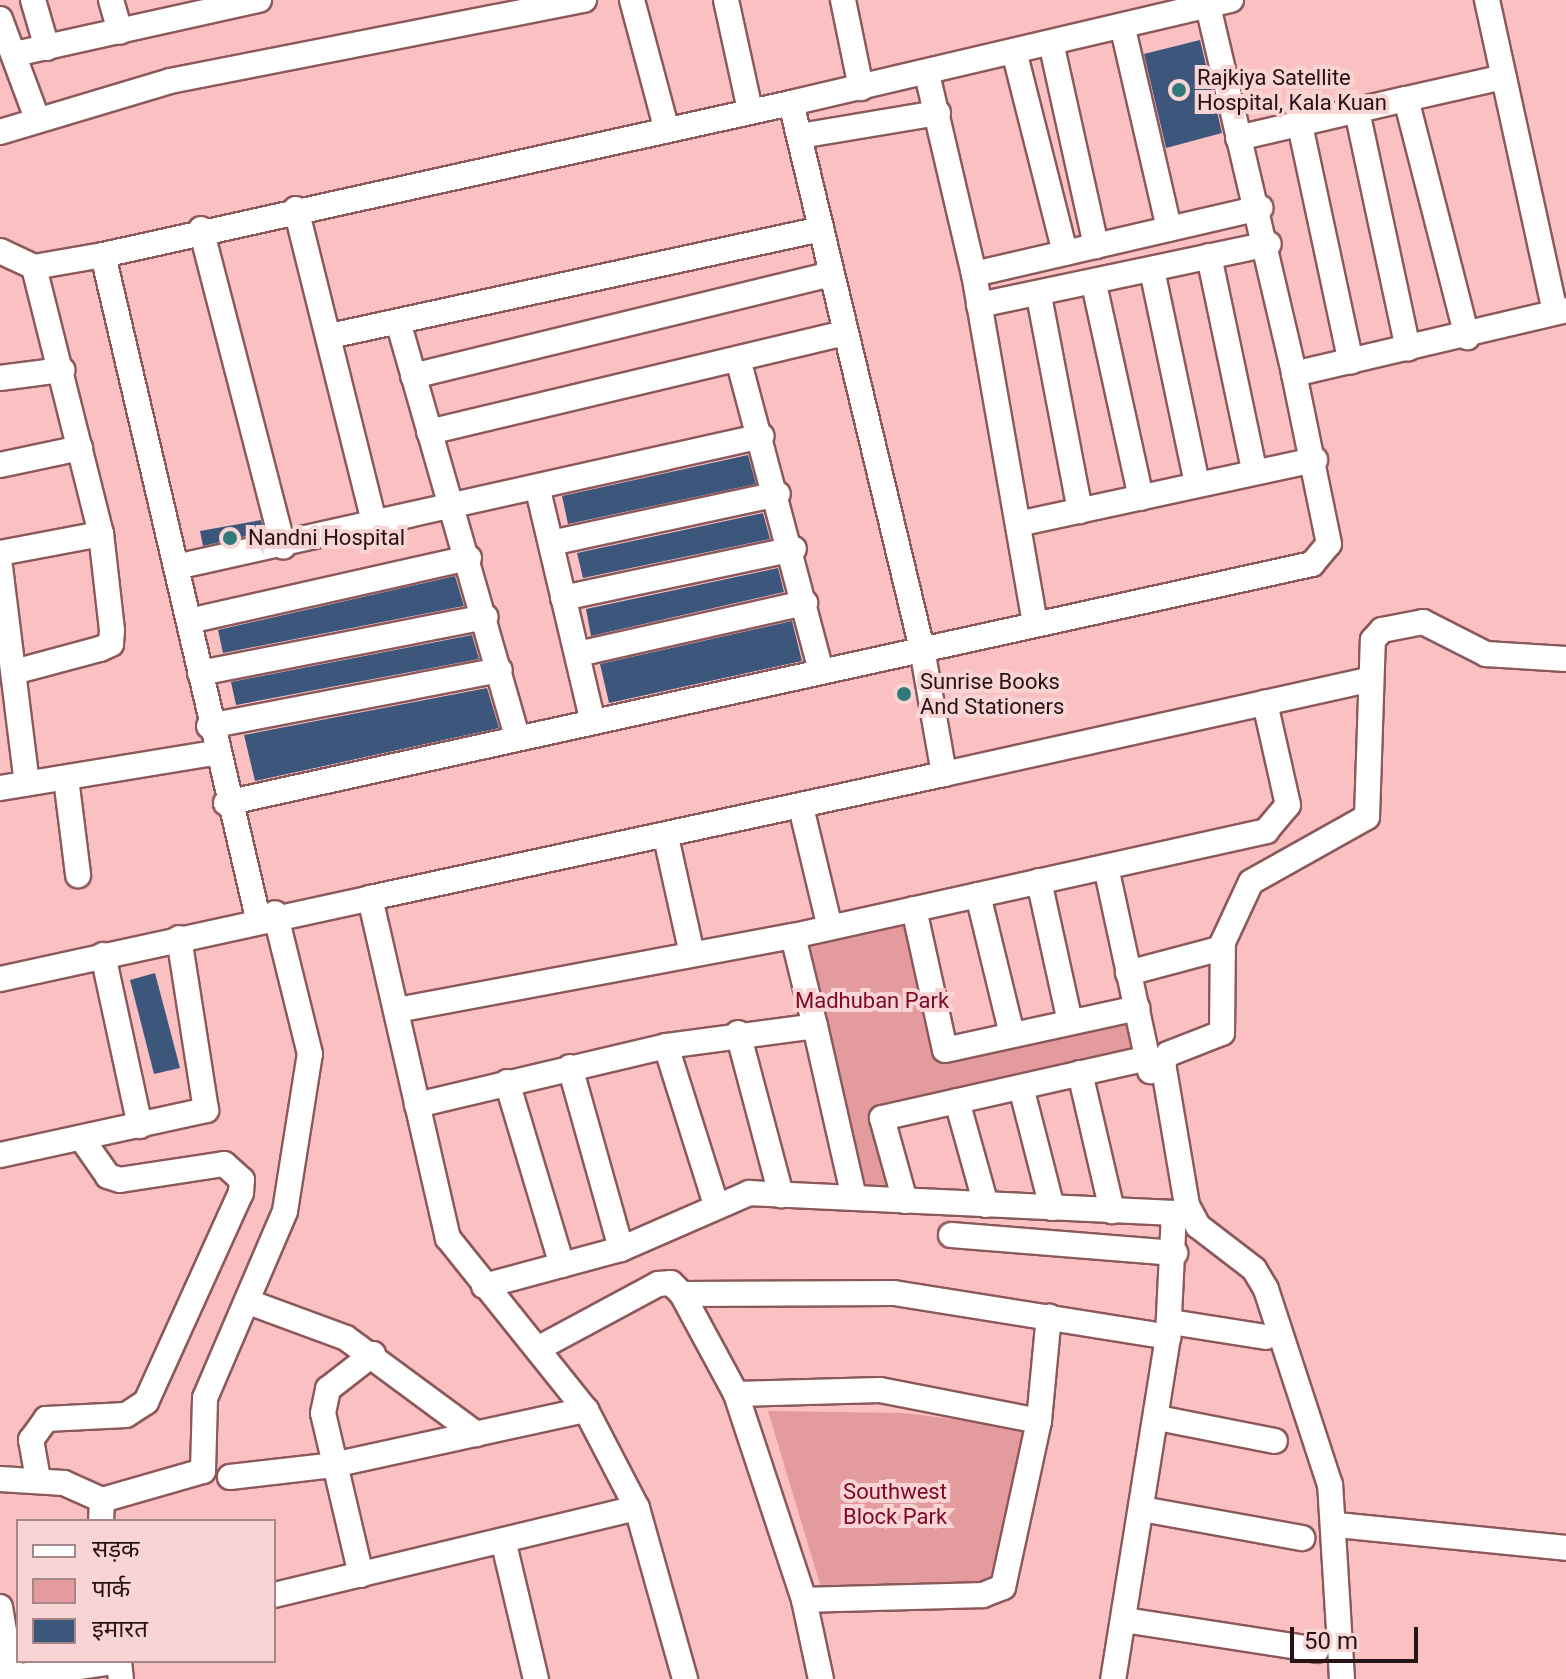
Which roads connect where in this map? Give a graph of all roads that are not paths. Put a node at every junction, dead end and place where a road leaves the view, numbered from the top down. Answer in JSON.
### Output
{"nodes":[{"id":1,"x":33,"y":0,"type":"edge"},
{"id":2,"x":111,"y":0,"type":"edge"},
{"id":3,"x":259,"y":0,"type":"edge"},
{"id":4,"x":584,"y":0,"type":"edge"},
{"id":5,"x":632,"y":0,"type":"edge"},
{"id":6,"x":726,"y":0,"type":"edge"},
{"id":7,"x":843,"y":0,"type":"edge"},
{"id":8,"x":1487,"y":0,"type":"edge"},
{"id":9,"x":1220,"y":3,"type":"edge"},
{"id":10,"x":226,"y":4,"type":"edge"},
{"id":11,"x":538,"y":4,"type":"edge"},
{"id":12,"x":170,"y":10,"type":"edge"},
{"id":13,"x":0,"y":19,"type":"edge"},
{"id":14,"x":1123,"y":29,"type":"junction"},
{"id":15,"x":120,"y":32,"type":"junction"},
{"id":16,"x":1052,"y":47,"type":"junction"},
{"id":17,"x":47,"y":48,"type":"junction"},
{"id":18,"x":15,"y":54,"type":"junction"},
{"id":19,"x":1015,"y":55,"type":"junction"},
{"id":20,"x":927,"y":74,"type":"junction"},
{"id":21,"x":1504,"y":77,"type":"junction"},
{"id":22,"x":861,"y":88,"type":"junction"},
{"id":23,"x":1406,"y":99,"type":"junction"},
{"id":24,"x":791,"y":103,"type":"junction"},
{"id":25,"x":750,"y":110,"type":"junction"},
{"id":26,"x":1357,"y":111,"type":"junction"},
{"id":27,"x":938,"y":113,"type":"junction"},
{"id":28,"x":36,"y":116,"type":"junction"},
{"id":29,"x":1300,"y":125,"type":"junction"},
{"id":30,"x":666,"y":127,"type":"junction"},
{"id":31,"x":0,"y":132,"type":"edge"},
{"id":32,"x":800,"y":136,"type":"junction"},
{"id":33,"x":1238,"y":138,"type":"junction"},
{"id":34,"x":1260,"y":208,"type":"junction"},
{"id":35,"x":296,"y":209,"type":"junction"},
{"id":36,"x":201,"y":229,"type":"junction"},
{"id":37,"x":821,"y":229,"type":"junction"},
{"id":38,"x":1169,"y":229,"type":"junction"},
{"id":39,"x":1269,"y":244,"type":"junction"},
{"id":40,"x":1096,"y":246,"type":"junction"},
{"id":41,"x":0,"y":251,"type":"edge"},
{"id":42,"x":1065,"y":253,"type":"junction"},
{"id":43,"x":103,"y":255,"type":"junction"},
{"id":44,"x":1209,"y":256,"type":"junction"},
{"id":45,"x":34,"y":267,"type":"junction"},
{"id":46,"x":1152,"y":270,"type":"junction"},
{"id":47,"x":831,"y":274,"type":"junction"},
{"id":48,"x":974,"y":274,"type":"junction"},
{"id":49,"x":1094,"y":284,"type":"junction"},
{"id":50,"x":1039,"y":296,"type":"junction"},
{"id":51,"x":979,"y":305,"type":"junction"},
{"id":52,"x":1560,"y":311,"type":"edge"},
{"id":53,"x":399,"y":325,"type":"junction"},
{"id":54,"x":843,"y":333,"type":"junction"},
{"id":55,"x":330,"y":336,"type":"junction"},
{"id":56,"x":1467,"y":337,"type":"junction"},
{"id":57,"x":1408,"y":349,"type":"junction"},
{"id":58,"x":738,"y":359,"type":"junction"},
{"id":59,"x":1351,"y":362,"type":"junction"},
{"id":60,"x":62,"y":370,"type":"junction"},
{"id":61,"x":1294,"y":374,"type":"junction"},
{"id":62,"x":413,"y":376,"type":"junction"},
{"id":63,"x":0,"y":378,"type":"edge"},
{"id":64,"x":429,"y":432,"type":"junction"},
{"id":65,"x":762,"y":436,"type":"junction"},
{"id":66,"x":80,"y":448,"type":"junction"},
{"id":67,"x":1315,"y":460,"type":"junction"},
{"id":68,"x":0,"y":465,"type":"edge"},
{"id":69,"x":1254,"y":470,"type":"junction"},
{"id":70,"x":1197,"y":483,"type":"junction"},
{"id":71,"x":538,"y":490,"type":"junction"},
{"id":72,"x":778,"y":494,"type":"junction"},
{"id":73,"x":1141,"y":498,"type":"junction"},
{"id":74,"x":453,"y":511,"type":"junction"},
{"id":75,"x":1080,"y":511,"type":"junction"},
{"id":76,"x":1018,"y":524,"type":"junction"},
{"id":77,"x":375,"y":526,"type":"junction"},
{"id":78,"x":101,"y":534,"type":"junction"},
{"id":79,"x":551,"y":543,"type":"junction"},
{"id":80,"x":283,"y":547,"type":"junction"},
{"id":81,"x":794,"y":549,"type":"junction"},
{"id":82,"x":0,"y":553,"type":"edge"},
{"id":83,"x":469,"y":558,"type":"junction"},
{"id":84,"x":0,"y":567,"type":"edge"},
{"id":85,"x":176,"y":567,"type":"junction"},
{"id":86,"x":563,"y":598,"type":"junction"},
{"id":87,"x":805,"y":603,"type":"junction"},
{"id":88,"x":486,"y":617,"type":"junction"},
{"id":89,"x":189,"y":621,"type":"junction"},
{"id":90,"x":1035,"y":624,"type":"junction"},
{"id":91,"x":922,"y":649,"type":"junction"},
{"id":92,"x":578,"y":654,"type":"junction"},
{"id":93,"x":1566,"y":659,"type":"edge"},
{"id":94,"x":820,"y":668,"type":"junction"},
{"id":95,"x":500,"y":670,"type":"junction"},
{"id":96,"x":14,"y":672,"type":"junction"},
{"id":97,"x":200,"y":673,"type":"junction"},
{"id":98,"x":1371,"y":679,"type":"junction"},
{"id":99,"x":1265,"y":703,"type":"junction"},
{"id":100,"x":592,"y":718,"type":"junction"},
{"id":101,"x":209,"y":726,"type":"junction"},
{"id":102,"x":517,"y":737,"type":"junction"},
{"id":103,"x":214,"y":753,"type":"junction"},
{"id":104,"x":944,"y":774,"type":"junction"},
{"id":105,"x":66,"y":778,"type":"junction"},
{"id":106,"x":27,"y":783,"type":"junction"},
{"id":107,"x":0,"y":788,"type":"edge"},
{"id":108,"x":226,"y":803,"type":"junction"},
{"id":109,"x":801,"y":807,"type":"junction"},
{"id":110,"x":666,"y":837,"type":"junction"},
{"id":111,"x":1106,"y":867,"type":"junction"},
{"id":112,"x":78,"y":875,"type":"dead end"},
{"id":113,"x":1039,"y":881,"type":"junction"},
{"id":114,"x":978,"y":895,"type":"junction"},
{"id":115,"x":370,"y":898,"type":"junction"},
{"id":116,"x":914,"y":909,"type":"junction"},
{"id":117,"x":266,"y":915,"type":"junction"},
{"id":118,"x":830,"y":928,"type":"junction"},
{"id":119,"x":793,"y":936,"type":"junction"},
{"id":120,"x":179,"y":938,"type":"junction"},
{"id":121,"x":1222,"y":948,"type":"junction"},
{"id":122,"x":691,"y":950,"type":"junction"},
{"id":123,"x":103,"y":955,"type":"junction"},
{"id":124,"x":1128,"y":973,"type":"junction"},
{"id":125,"x":0,"y":979,"type":"edge"},
{"id":126,"x":1137,"y":1008,"type":"junction"},
{"id":127,"x":397,"y":1010,"type":"junction"},
{"id":128,"x":1070,"y":1022,"type":"junction"},
{"id":129,"x":815,"y":1026,"type":"junction"},
{"id":130,"x":738,"y":1033,"type":"junction"},
{"id":131,"x":1012,"y":1035,"type":"junction"},
{"id":132,"x":666,"y":1046,"type":"junction"},
{"id":133,"x":1148,"y":1058,"type":"junction"},
{"id":134,"x":570,"y":1067,"type":"junction"},
{"id":135,"x":1080,"y":1073,"type":"junction"},
{"id":136,"x":507,"y":1082,"type":"junction"},
{"id":137,"x":1021,"y":1087,"type":"junction"},
{"id":138,"x":957,"y":1101,"type":"junction"},
{"id":139,"x":417,"y":1105,"type":"junction"},
{"id":140,"x":140,"y":1126,"type":"junction"},
{"id":141,"x":82,"y":1139,"type":"junction"},
{"id":142,"x":0,"y":1155,"type":"edge"},
{"id":143,"x":781,"y":1195,"type":"junction"},
{"id":144,"x":854,"y":1198,"type":"junction"},
{"id":145,"x":905,"y":1201,"type":"junction"},
{"id":146,"x":716,"y":1205,"type":"junction"},
{"id":147,"x":986,"y":1205,"type":"junction"},
{"id":148,"x":1052,"y":1208,"type":"junction"},
{"id":149,"x":1112,"y":1211,"type":"junction"},
{"id":150,"x":1174,"y":1213,"type":"junction"},
{"id":151,"x":951,"y":1235,"type":"dead end"},
{"id":152,"x":621,"y":1249,"type":"junction"},
{"id":153,"x":1175,"y":1253,"type":"junction"},
{"id":154,"x":562,"y":1265,"type":"junction"},
{"id":155,"x":484,"y":1286,"type":"junction"},
{"id":156,"x":682,"y":1294,"type":"junction"},
{"id":157,"x":251,"y":1303,"type":"junction"},
{"id":158,"x":1049,"y":1316,"type":"junction"},
{"id":159,"x":1170,"y":1329,"type":"junction"},
{"id":160,"x":1266,"y":1337,"type":"dead end"},
{"id":161,"x":541,"y":1347,"type":"junction"},
{"id":162,"x":373,"y":1354,"type":"junction"},
{"id":163,"x":736,"y":1394,"type":"junction"},
{"id":164,"x":586,"y":1410,"type":"junction"},
{"id":165,"x":1158,"y":1418,"type":"junction"},
{"id":166,"x":1039,"y":1421,"type":"junction"},
{"id":167,"x":476,"y":1434,"type":"junction"},
{"id":168,"x":1275,"y":1441,"type":"dead end"},
{"id":169,"x":333,"y":1465,"type":"junction"},
{"id":170,"x":230,"y":1477,"type":"dead end"},
{"id":171,"x":0,"y":1479,"type":"edge"},
{"id":172,"x":38,"y":1479,"type":"junction"},
{"id":173,"x":637,"y":1508,"type":"junction"},
{"id":174,"x":1142,"y":1509,"type":"junction"},
{"id":175,"x":102,"y":1511,"type":"edge"},
{"id":176,"x":1337,"y":1525,"type":"junction"},
{"id":177,"x":1302,"y":1538,"type":"dead end"},
{"id":178,"x":504,"y":1544,"type":"junction"},
{"id":179,"x":1566,"y":1548,"type":"edge"},
{"id":180,"x":361,"y":1575,"type":"junction"},
{"id":181,"x":276,"y":1595,"type":"edge"},
{"id":182,"x":804,"y":1600,"type":"junction"},
{"id":183,"x":0,"y":1607,"type":"edge"},
{"id":184,"x":1124,"y":1620,"type":"junction"},
{"id":185,"x":1317,"y":1650,"type":"dead end"},
{"id":186,"x":106,"y":1663,"type":"edge"},
{"id":187,"x":8,"y":1678,"type":"edge"},
{"id":188,"x":536,"y":1679,"type":"edge"},
{"id":189,"x":685,"y":1679,"type":"edge"},
{"id":190,"x":821,"y":1679,"type":"edge"},
{"id":191,"x":1113,"y":1679,"type":"edge"},
{"id":192,"x":1342,"y":1679,"type":"edge"}],
"edges":[{"from":1,"to":17,"type":"street"},
{"from":2,"to":15,"type":"street"},
{"from":3,"to":10,"type":"street"},
{"from":4,"to":11,"type":"street"},
{"from":5,"to":30,"type":"street"},
{"from":6,"to":25,"type":"street"},
{"from":7,"to":22,"type":"street"},
{"from":8,"to":21,"type":"street"},
{"from":9,"to":14,"type":"street"},
{"from":9,"to":33,"type":"street"},
{"from":10,"to":12,"type":"street"},
{"from":11,"to":28,"type":"street"},
{"from":12,"to":15,"type":"street"},
{"from":13,"to":18,"type":"street"},
{"from":14,"to":16,"type":"street"},
{"from":14,"to":38,"type":"street"},
{"from":15,"to":17,"type":"street"},
{"from":16,"to":19,"type":"street"},
{"from":16,"to":40,"type":"street"},
{"from":17,"to":18,"type":"street"},
{"from":18,"to":28,"type":"street"},
{"from":19,"to":20,"type":"street"},
{"from":19,"to":42,"type":"street"},
{"from":20,"to":22,"type":"street"},
{"from":20,"to":27,"type":"street"},
{"from":21,"to":23,"type":"street"},
{"from":21,"to":52,"type":"street"},
{"from":22,"to":24,"type":"street"},
{"from":23,"to":26,"type":"street"},
{"from":23,"to":56,"type":"street"},
{"from":24,"to":25,"type":"street"},
{"from":24,"to":32,"type":"street"},
{"from":25,"to":30,"type":"street"},
{"from":26,"to":29,"type":"street"},
{"from":26,"to":57,"type":"street"},
{"from":27,"to":32,"type":"street"},
{"from":27,"to":48,"type":"street"},
{"from":28,"to":31,"type":"street"},
{"from":29,"to":33,"type":"street"},
{"from":29,"to":59,"type":"street"},
{"from":30,"to":35,"type":"street"},
{"from":32,"to":37,"type":"street"},
{"from":33,"to":34,"type":"street"},
{"from":34,"to":38,"type":"street"},
{"from":34,"to":39,"type":"street"},
{"from":35,"to":36,"type":"street"},
{"from":35,"to":55,"type":"street"},
{"from":36,"to":43,"type":"street"},
{"from":36,"to":80,"type":"street"},
{"from":37,"to":47,"type":"street"},
{"from":37,"to":53,"type":"street"},
{"from":38,"to":40,"type":"street"},
{"from":39,"to":44,"type":"street"},
{"from":39,"to":61,"type":"street"},
{"from":40,"to":42,"type":"street"},
{"from":41,"to":45,"type":"street"},
{"from":42,"to":48,"type":"street"},
{"from":43,"to":45,"type":"street"},
{"from":43,"to":85,"type":"street"},
{"from":44,"to":46,"type":"street"},
{"from":44,"to":69,"type":"street"},
{"from":45,"to":60,"type":"street"},
{"from":46,"to":49,"type":"street"},
{"from":46,"to":70,"type":"street"},
{"from":47,"to":54,"type":"street"},
{"from":47,"to":62,"type":"street"},
{"from":48,"to":51,"type":"street"},
{"from":49,"to":50,"type":"street"},
{"from":49,"to":73,"type":"street"},
{"from":50,"to":51,"type":"street"},
{"from":50,"to":75,"type":"street"},
{"from":51,"to":76,"type":"street"},
{"from":52,"to":56,"type":"street"},
{"from":53,"to":55,"type":"street"},
{"from":53,"to":62,"type":"street"},
{"from":54,"to":58,"type":"street"},
{"from":54,"to":91,"type":"street"},
{"from":55,"to":77,"type":"street"},
{"from":56,"to":57,"type":"street"},
{"from":57,"to":59,"type":"street"},
{"from":58,"to":64,"type":"street"},
{"from":58,"to":65,"type":"street"},
{"from":59,"to":61,"type":"street"},
{"from":60,"to":63,"type":"street"},
{"from":60,"to":66,"type":"street"},
{"from":61,"to":67,"type":"street"},
{"from":62,"to":64,"type":"street"},
{"from":64,"to":74,"type":"street"},
{"from":65,"to":71,"type":"street"},
{"from":65,"to":72,"type":"street"},
{"from":66,"to":68,"type":"street"},
{"from":66,"to":78,"type":"street"},
{"from":67,"to":69,"type":"street"},
{"from":67,"to":90,"type":"street"},
{"from":69,"to":70,"type":"street"},
{"from":70,"to":73,"type":"street"},
{"from":71,"to":74,"type":"street"},
{"from":71,"to":79,"type":"street"},
{"from":72,"to":79,"type":"street"},
{"from":72,"to":81,"type":"street"},
{"from":73,"to":75,"type":"street"},
{"from":74,"to":77,"type":"street"},
{"from":74,"to":83,"type":"street"},
{"from":75,"to":76,"type":"street"},
{"from":76,"to":90,"type":"street"},
{"from":77,"to":80,"type":"street"},
{"from":78,"to":82,"type":"street"},
{"from":78,"to":96,"type":"street"},
{"from":79,"to":86,"type":"street"},
{"from":80,"to":85,"type":"street"},
{"from":81,"to":86,"type":"street"},
{"from":81,"to":87,"type":"street"},
{"from":83,"to":88,"type":"street"},
{"from":83,"to":89,"type":"street"},
{"from":84,"to":96,"type":"street"},
{"from":85,"to":89,"type":"street"},
{"from":86,"to":92,"type":"street"},
{"from":87,"to":92,"type":"street"},
{"from":87,"to":94,"type":"street"},
{"from":88,"to":95,"type":"street"},
{"from":88,"to":97,"type":"street"},
{"from":89,"to":97,"type":"street"},
{"from":90,"to":91,"type":"street"},
{"from":91,"to":94,"type":"street"},
{"from":91,"to":104,"type":"street"},
{"from":92,"to":100,"type":"street"},
{"from":93,"to":98,"type":"street"},
{"from":94,"to":100,"type":"street"},
{"from":95,"to":101,"type":"street"},
{"from":95,"to":102,"type":"street"},
{"from":96,"to":106,"type":"street"},
{"from":97,"to":101,"type":"street"},
{"from":98,"to":99,"type":"street"},
{"from":98,"to":121,"type":"street"},
{"from":99,"to":104,"type":"street"},
{"from":99,"to":111,"type":"street"},
{"from":100,"to":102,"type":"street"},
{"from":101,"to":103,"type":"street"},
{"from":102,"to":108,"type":"street"},
{"from":103,"to":105,"type":"street"},
{"from":103,"to":108,"type":"street"},
{"from":104,"to":109,"type":"street"},
{"from":105,"to":106,"type":"street"},
{"from":105,"to":112,"type":"street"},
{"from":106,"to":107,"type":"street"},
{"from":108,"to":117,"type":"street"},
{"from":109,"to":110,"type":"street"},
{"from":109,"to":118,"type":"street"},
{"from":110,"to":115,"type":"street"},
{"from":110,"to":122,"type":"street"},
{"from":111,"to":113,"type":"street"},
{"from":111,"to":124,"type":"street"},
{"from":113,"to":114,"type":"street"},
{"from":113,"to":128,"type":"street"},
{"from":114,"to":116,"type":"street"},
{"from":114,"to":131,"type":"street"},
{"from":115,"to":117,"type":"street"},
{"from":115,"to":127,"type":"street"},
{"from":116,"to":118,"type":"street"},
{"from":116,"to":131,"type":"street"},
{"from":117,"to":120,"type":"street"},
{"from":117,"to":157,"type":"street"},
{"from":118,"to":119,"type":"street"},
{"from":119,"to":122,"type":"street"},
{"from":119,"to":129,"type":"street"},
{"from":120,"to":123,"type":"street"},
{"from":120,"to":140,"type":"street"},
{"from":121,"to":124,"type":"street"},
{"from":121,"to":176,"type":"street"},
{"from":122,"to":127,"type":"street"},
{"from":123,"to":125,"type":"street"},
{"from":123,"to":140,"type":"street"},
{"from":124,"to":126,"type":"street"},
{"from":126,"to":128,"type":"street"},
{"from":126,"to":133,"type":"street"},
{"from":127,"to":139,"type":"street"},
{"from":128,"to":131,"type":"street"},
{"from":129,"to":130,"type":"street"},
{"from":129,"to":144,"type":"street"},
{"from":130,"to":132,"type":"street"},
{"from":130,"to":143,"type":"street"},
{"from":132,"to":134,"type":"street"},
{"from":132,"to":146,"type":"street"},
{"from":133,"to":135,"type":"street"},
{"from":133,"to":150,"type":"street"},
{"from":134,"to":136,"type":"street"},
{"from":134,"to":152,"type":"street"},
{"from":135,"to":137,"type":"street"},
{"from":135,"to":149,"type":"street"},
{"from":136,"to":139,"type":"street"},
{"from":136,"to":154,"type":"street"},
{"from":137,"to":138,"type":"street"},
{"from":137,"to":148,"type":"street"},
{"from":138,"to":145,"type":"street"},
{"from":138,"to":147,"type":"street"},
{"from":139,"to":155,"type":"street"},
{"from":140,"to":141,"type":"street"},
{"from":141,"to":142,"type":"street"},
{"from":141,"to":172,"type":"street"},
{"from":143,"to":144,"type":"street"},
{"from":143,"to":146,"type":"street"},
{"from":144,"to":145,"type":"street"},
{"from":145,"to":147,"type":"street"},
{"from":146,"to":152,"type":"street"},
{"from":147,"to":148,"type":"street"},
{"from":148,"to":149,"type":"street"},
{"from":149,"to":150,"type":"street"},
{"from":150,"to":153,"type":"street"},
{"from":151,"to":153,"type":"street"},
{"from":152,"to":154,"type":"street"},
{"from":153,"to":159,"type":"street"},
{"from":154,"to":155,"type":"street"},
{"from":155,"to":161,"type":"street"},
{"from":156,"to":158,"type":"street"},
{"from":156,"to":161,"type":"street"},
{"from":156,"to":163,"type":"street"},
{"from":157,"to":162,"type":"street"},
{"from":157,"to":175,"type":"street"},
{"from":158,"to":159,"type":"street"},
{"from":158,"to":166,"type":"street"},
{"from":159,"to":160,"type":"street"},
{"from":159,"to":165,"type":"street"},
{"from":161,"to":164,"type":"street"},
{"from":162,"to":167,"type":"street"},
{"from":162,"to":169,"type":"street"},
{"from":163,"to":166,"type":"street"},
{"from":163,"to":182,"type":"street"},
{"from":164,"to":167,"type":"street"},
{"from":164,"to":173,"type":"street"},
{"from":165,"to":168,"type":"street"},
{"from":165,"to":174,"type":"street"},
{"from":166,"to":182,"type":"street"},
{"from":167,"to":169,"type":"street"},
{"from":169,"to":170,"type":"street"},
{"from":169,"to":180,"type":"street"},
{"from":171,"to":172,"type":"street"},
{"from":172,"to":175,"type":"street"},
{"from":173,"to":178,"type":"street"},
{"from":173,"to":189,"type":"street"},
{"from":174,"to":177,"type":"street"},
{"from":174,"to":184,"type":"street"},
{"from":176,"to":179,"type":"street"},
{"from":176,"to":192,"type":"street"},
{"from":178,"to":180,"type":"street"},
{"from":178,"to":188,"type":"street"},
{"from":180,"to":181,"type":"street"},
{"from":182,"to":190,"type":"street"},
{"from":183,"to":187,"type":"street"},
{"from":184,"to":185,"type":"street"},
{"from":184,"to":191,"type":"street"},
{"from":186,"to":187,"type":"street"}]}
